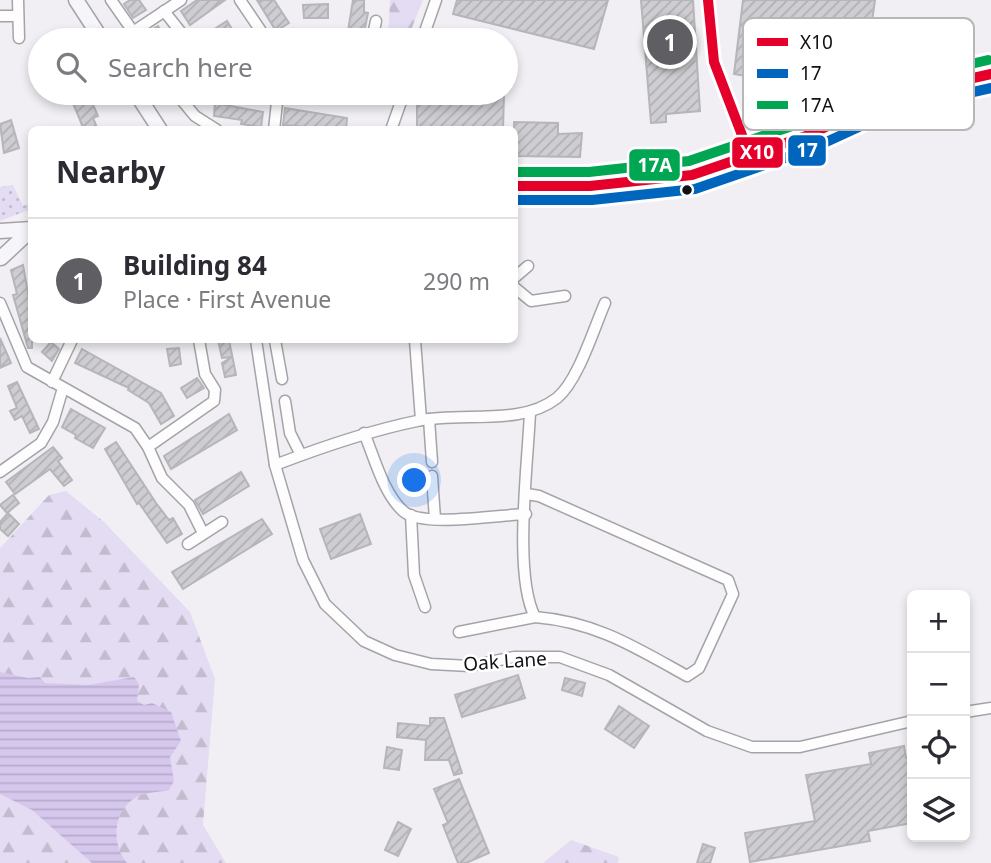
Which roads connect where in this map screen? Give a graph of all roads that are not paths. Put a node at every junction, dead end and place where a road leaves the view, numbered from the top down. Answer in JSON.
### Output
{"nodes":[{"id":1,"x":18,"y":0,"type":"edge"},
{"id":2,"x":76,"y":0,"type":"edge"},
{"id":3,"x":111,"y":0,"type":"edge"},
{"id":4,"x":181,"y":0,"type":"edge"},
{"id":5,"x":240,"y":0,"type":"edge"},
{"id":6,"x":436,"y":0,"type":"edge"},
{"id":7,"x":708,"y":0,"type":"edge"},
{"id":8,"x":164,"y":11,"type":"junction"},
{"id":9,"x":0,"y":16,"type":"edge"},
{"id":10,"x":18,"y":16,"type":"junction"},
{"id":11,"x":376,"y":21,"type":"dead end"},
{"id":12,"x":94,"y":28,"type":"edge"},
{"id":13,"x":130,"y":28,"type":"edge"},
{"id":14,"x":144,"y":28,"type":"edge"},
{"id":15,"x":177,"y":28,"type":"edge"},
{"id":16,"x":259,"y":28,"type":"edge"},
{"id":17,"x":375,"y":28,"type":"edge"},
{"id":18,"x":426,"y":28,"type":"edge"},
{"id":19,"x":19,"y":38,"type":"dead end"},
{"id":20,"x":143,"y":105,"type":"edge"},
{"id":21,"x":186,"y":105,"type":"edge"},
{"id":22,"x":277,"y":105,"type":"edge"},
{"id":23,"x":400,"y":105,"type":"edge"},
{"id":24,"x":156,"y":126,"type":"edge"},
{"id":25,"x":211,"y":126,"type":"edge"},
{"id":26,"x":274,"y":126,"type":"edge"},
{"id":27,"x":392,"y":126,"type":"edge"},
{"id":28,"x":819,"y":130,"type":"edge"},
{"id":29,"x":750,"y":156,"type":"junction"},
{"id":30,"x":518,"y":186,"type":"edge"},
{"id":31,"x":28,"y":229,"type":"edge"},
{"id":32,"x":0,"y":231,"type":"edge"},
{"id":33,"x":28,"y":232,"type":"edge"},
{"id":34,"x":0,"y":254,"type":"edge"},
{"id":35,"x":528,"y":266,"type":"dead end"},
{"id":36,"x":518,"y":275,"type":"edge"},
{"id":37,"x":518,"y":291,"type":"edge"},
{"id":38,"x":565,"y":296,"type":"dead end"},
{"id":39,"x":0,"y":303,"type":"edge"},
{"id":40,"x":605,"y":303,"type":"dead end"},
{"id":41,"x":71,"y":343,"type":"edge"},
{"id":42,"x":200,"y":343,"type":"edge"},
{"id":43,"x":256,"y":343,"type":"edge"},
{"id":44,"x":276,"y":343,"type":"edge"},
{"id":45,"x":415,"y":343,"type":"edge"},
{"id":46,"x":282,"y":379,"type":"dead end"},
{"id":47,"x":57,"y":385,"type":"junction"},
{"id":48,"x":285,"y":401,"type":"dead end"},
{"id":49,"x":530,"y":412,"type":"junction"},
{"id":50,"x":425,"y":419,"type":"junction"},
{"id":51,"x":364,"y":433,"type":"junction"},
{"id":52,"x":148,"y":447,"type":"junction"},
{"id":53,"x":301,"y":455,"type":"junction"},
{"id":54,"x":432,"y":462,"type":"dead end"},
{"id":55,"x":275,"y":465,"type":"junction"},
{"id":56,"x":0,"y":472,"type":"edge"},
{"id":57,"x":432,"y":475,"type":"dead end"},
{"id":58,"x":527,"y":494,"type":"junction"},
{"id":59,"x":526,"y":514,"type":"junction"},
{"id":60,"x":411,"y":515,"type":"junction"},
{"id":61,"x":435,"y":519,"type":"junction"},
{"id":62,"x":222,"y":522,"type":"dead end"},
{"id":63,"x":203,"y":533,"type":"junction"},
{"id":64,"x":188,"y":544,"type":"dead end"},
{"id":65,"x":425,"y":607,"type":"dead end"},
{"id":66,"x":535,"y":617,"type":"junction"},
{"id":67,"x":459,"y":632,"type":"dead end"},
{"id":68,"x":991,"y":708,"type":"edge"},
{"id":69,"x":970,"y":711,"type":"edge"},
{"id":70,"x":907,"y":723,"type":"edge"}],
"edges":[{"from":1,"to":10,"type":"street"},
{"from":2,"to":12,"type":"main road"},
{"from":3,"to":13,"type":"street"},
{"from":4,"to":8,"type":"street"},
{"from":5,"to":16,"type":"street"},
{"from":6,"to":18,"type":"street"},
{"from":7,"to":29,"type":"street"},
{"from":8,"to":14,"type":"street"},
{"from":8,"to":15,"type":"street"},
{"from":9,"to":10,"type":"street"},
{"from":10,"to":19,"type":"street"},
{"from":11,"to":17,"type":"street"},
{"from":20,"to":24,"type":"main road"},
{"from":21,"to":25,"type":"street"},
{"from":22,"to":26,"type":"street"},
{"from":23,"to":27,"type":"street"},
{"from":28,"to":29,"type":"main road"},
{"from":29,"to":30,"type":"main road"},
{"from":31,"to":32,"type":"main road"},
{"from":33,"to":34,"type":"main road"},
{"from":35,"to":36,"type":"street"},
{"from":37,"to":38,"type":"street"},
{"from":39,"to":47,"type":"street"},
{"from":40,"to":49,"type":"street"},
{"from":41,"to":47,"type":"street"},
{"from":42,"to":52,"type":"street"},
{"from":43,"to":55,"type":"street","name":"Oak Lane"},
{"from":44,"to":46,"type":"street"},
{"from":45,"to":50,"type":"street"},
{"from":47,"to":52,"type":"street"},
{"from":47,"to":56,"type":"street"},
{"from":48,"to":53,"type":"street"},
{"from":49,"to":50,"type":"street"},
{"from":49,"to":58,"type":"street"},
{"from":50,"to":51,"type":"street"},
{"from":50,"to":54,"type":"street"},
{"from":51,"to":53,"type":"street"},
{"from":51,"to":60,"type":"street"},
{"from":52,"to":63,"type":"street"},
{"from":53,"to":55,"type":"street"},
{"from":55,"to":70,"type":"street","name":"Oak Lane"},
{"from":57,"to":61,"type":"street"},
{"from":58,"to":59,"type":"street"},
{"from":58,"to":66,"type":"street"},
{"from":59,"to":61,"type":"street"},
{"from":59,"to":66,"type":"street"},
{"from":60,"to":61,"type":"street"},
{"from":60,"to":65,"type":"street"},
{"from":62,"to":63,"type":"street"},
{"from":63,"to":64,"type":"street"},
{"from":66,"to":67,"type":"street"},
{"from":68,"to":69,"type":"street"}]}
